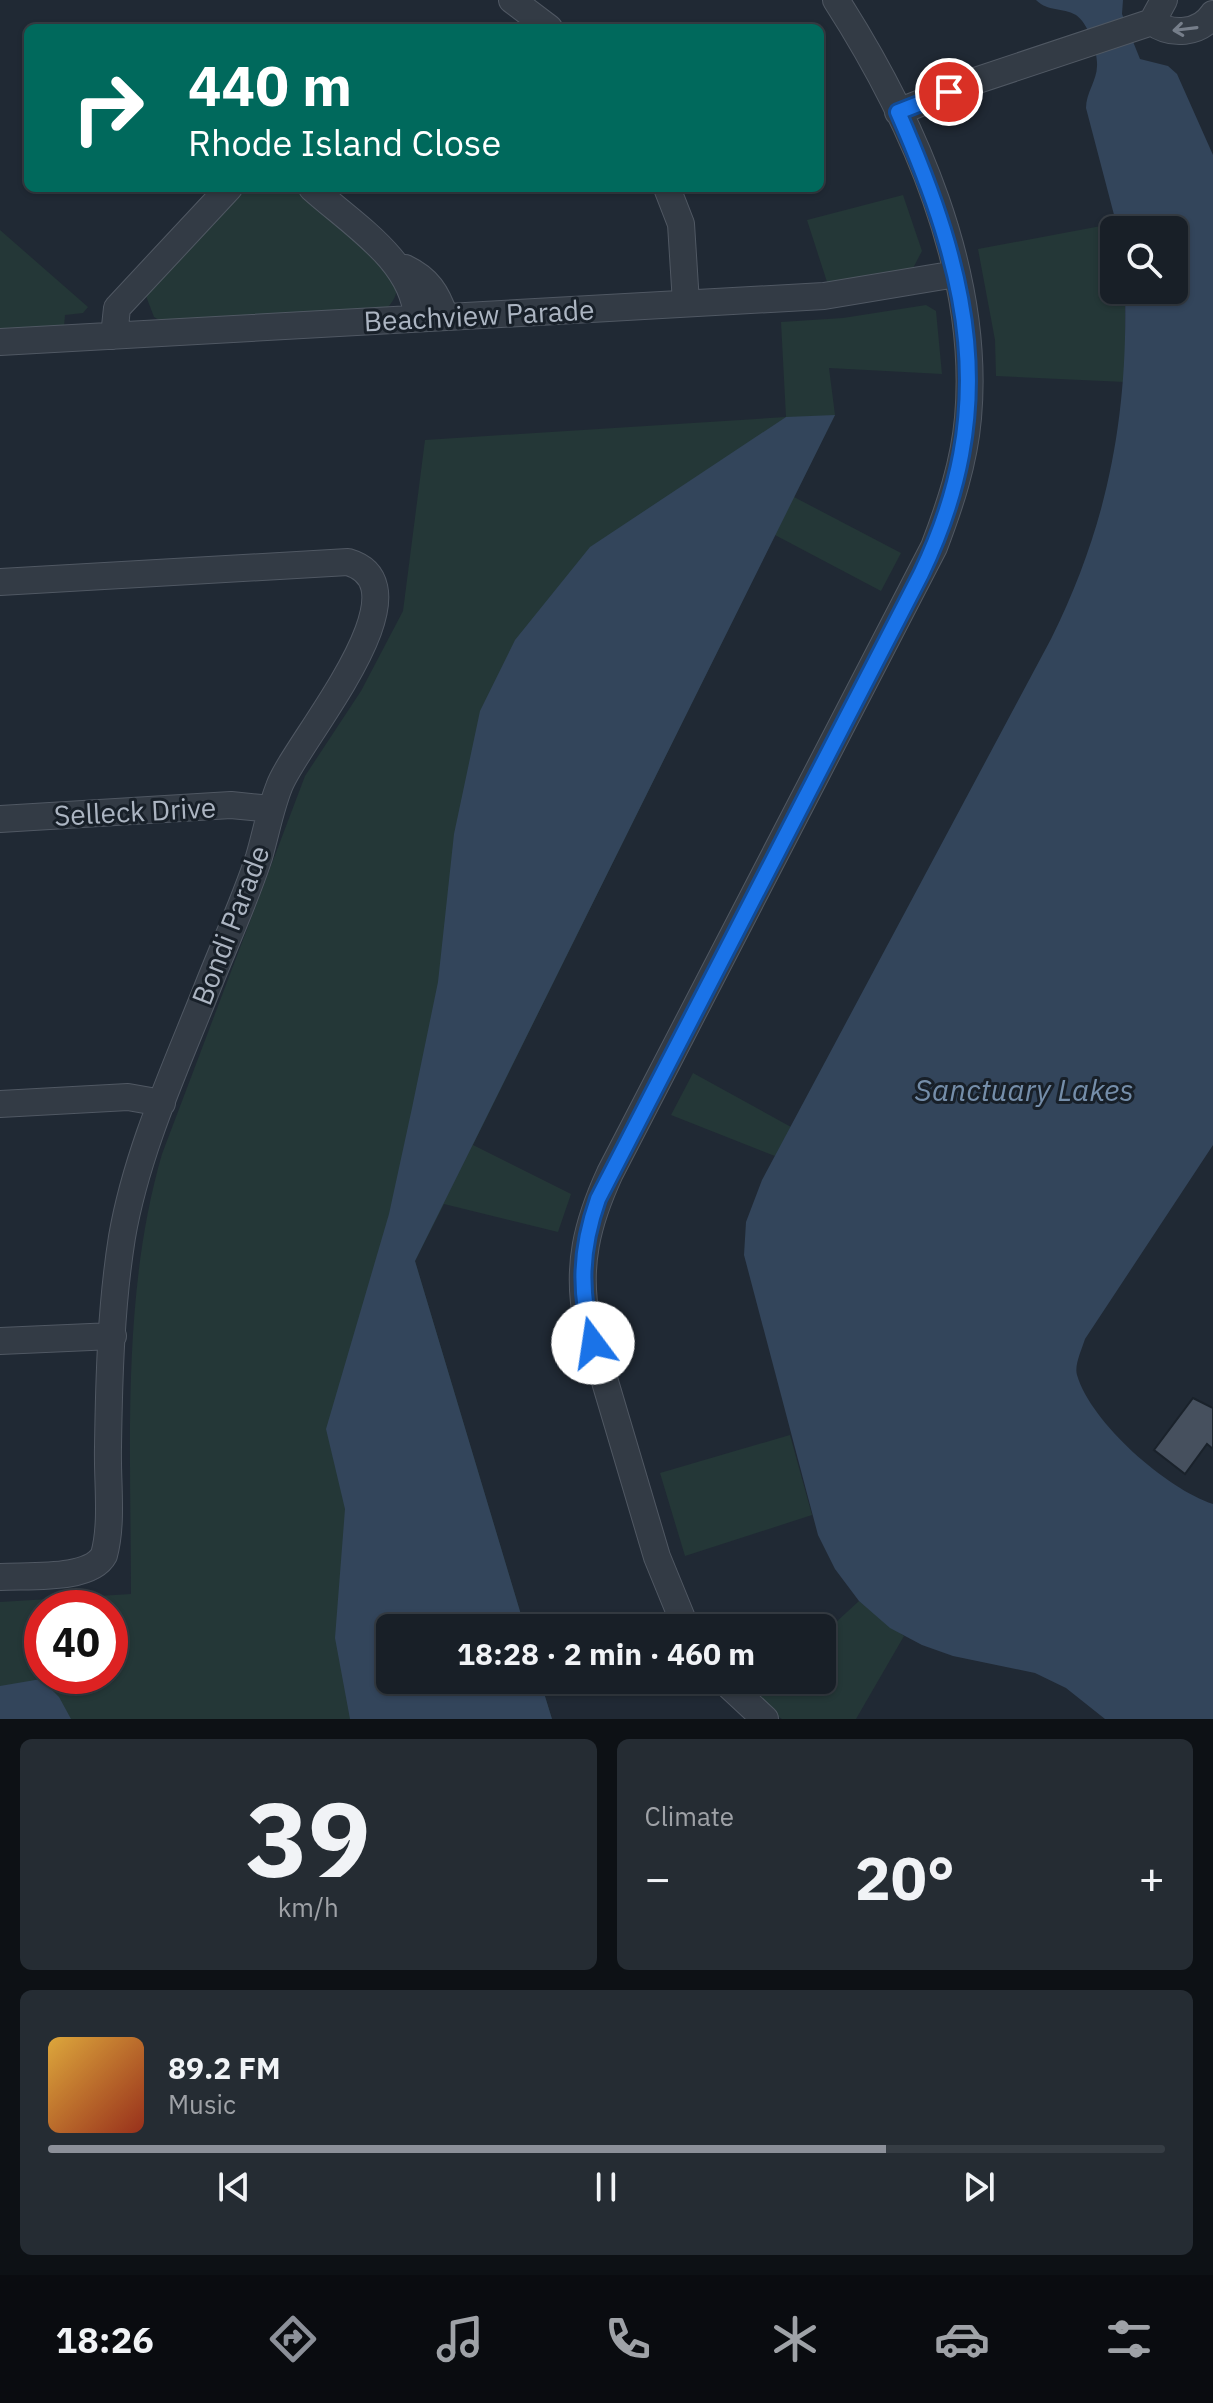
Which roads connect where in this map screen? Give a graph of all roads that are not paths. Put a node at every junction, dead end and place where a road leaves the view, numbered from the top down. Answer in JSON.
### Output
{"nodes":[{"id":1,"x":512,"y":0,"type":"edge"},
{"id":2,"x":836,"y":0,"type":"edge"},
{"id":3,"x":1213,"y":14,"type":"edge"},
{"id":4,"x":1148,"y":18,"type":"edge"},
{"id":5,"x":544,"y":24,"type":"edge"},
{"id":6,"x":898,"y":112,"type":"junction"},
{"id":7,"x":225,"y":192,"type":"edge"},
{"id":8,"x":316,"y":192,"type":"edge"},
{"id":9,"x":669,"y":192,"type":"edge"},
{"id":10,"x":398,"y":265,"type":"junction"},
{"id":11,"x":956,"y":274,"type":"junction"},
{"id":12,"x":686,"y":303,"type":"junction"},
{"id":13,"x":445,"y":317,"type":"junction"},
{"id":14,"x":417,"y":318,"type":"junction"},
{"id":15,"x":126,"y":335,"type":"junction"},
{"id":16,"x":0,"y":342,"type":"edge"},
{"id":17,"x":0,"y":582,"type":"edge"},
{"id":18,"x":271,"y":809,"type":"junction"},
{"id":19,"x":0,"y":819,"type":"edge"},
{"id":20,"x":162,"y":1103,"type":"junction"},
{"id":21,"x":0,"y":1104,"type":"edge"},
{"id":22,"x":113,"y":1336,"type":"junction"},
{"id":23,"x":0,"y":1341,"type":"edge"},
{"id":24,"x":0,"y":1577,"type":"edge"},
{"id":25,"x":680,"y":1614,"type":"edge"},
{"id":26,"x":738,"y":1694,"type":"edge"},
{"id":27,"x":765,"y":1719,"type":"edge"}],
"edges":[{"from":1,"to":5,"type":"street"},
{"from":2,"to":6,"type":"street"},
{"from":3,"to":4,"type":"street","one_way":true},
{"from":4,"to":6,"type":"street"},
{"from":6,"to":11,"type":"street"},
{"from":7,"to":15,"type":"street"},
{"from":8,"to":10,"type":"street"},
{"from":9,"to":12,"type":"street"},
{"from":10,"to":13,"type":"street"},
{"from":10,"to":14,"type":"street"},
{"from":11,"to":12,"type":"street","name":"Beachview Parade"},
{"from":11,"to":25,"type":"street"},
{"from":12,"to":13,"type":"street","name":"Beachview Parade"},
{"from":13,"to":14,"type":"street","name":"Beachview Parade"},
{"from":14,"to":15,"type":"street","name":"Beachview Parade"},
{"from":15,"to":16,"type":"street","name":"Beachview Parade"},
{"from":17,"to":18,"type":"street","name":"Bondi Parade"},
{"from":18,"to":19,"type":"street","name":"Selleck Drive"},
{"from":18,"to":20,"type":"street","name":"Bondi Parade"},
{"from":20,"to":21,"type":"street"},
{"from":20,"to":22,"type":"street","name":"Bondi Parade"},
{"from":22,"to":23,"type":"street"},
{"from":22,"to":24,"type":"street","name":"Bondi Parade"},
{"from":26,"to":27,"type":"street"}]}
